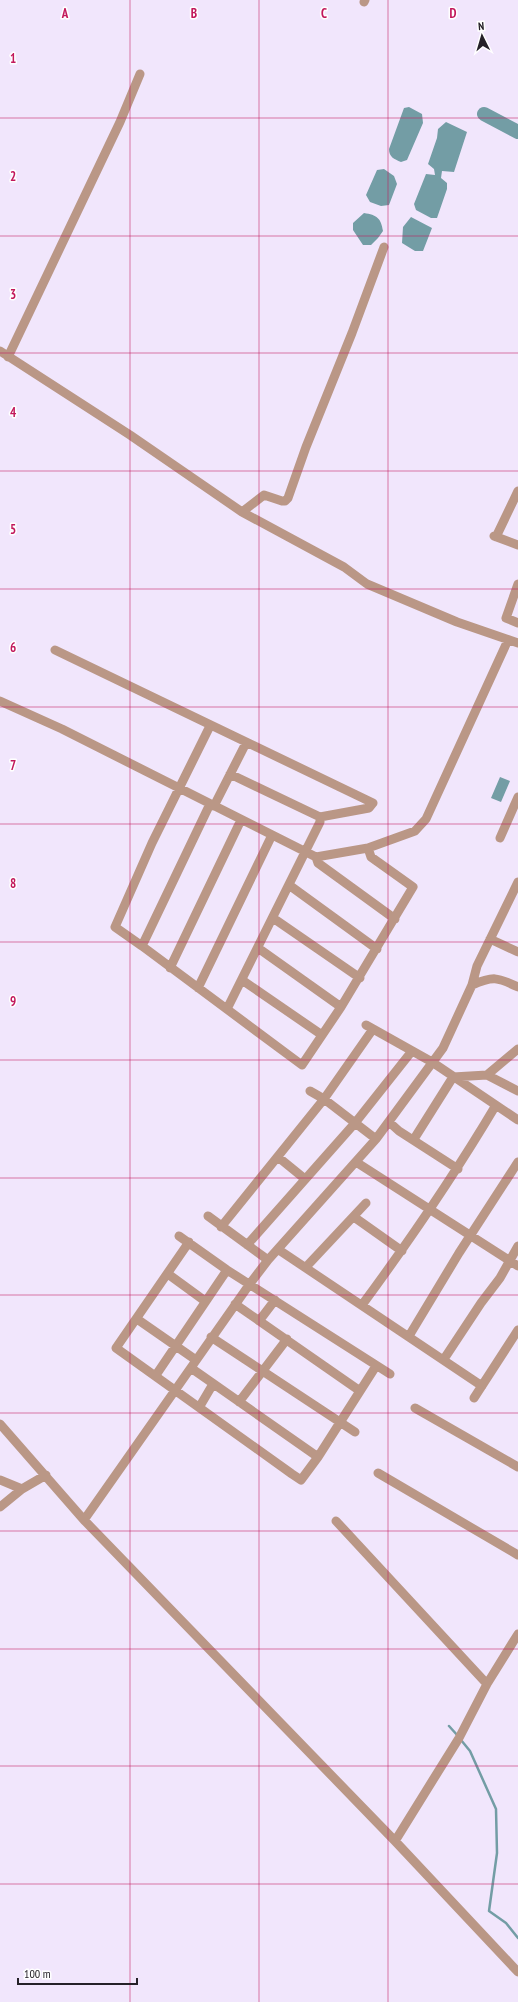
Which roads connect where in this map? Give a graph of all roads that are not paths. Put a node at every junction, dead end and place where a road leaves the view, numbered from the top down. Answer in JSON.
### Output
{"nodes":[{"id":1,"x":140,"y":74,"type":"dead end"},
{"id":2,"x":384,"y":247,"type":"dead end"},
{"id":3,"x":0,"y":352,"type":"edge"},
{"id":4,"x":8,"y":357,"type":"junction"},
{"id":5,"x":518,"y":491,"type":"edge"},
{"id":6,"x":515,"y":507,"type":"edge"},
{"id":7,"x":242,"y":512,"type":"junction"},
{"id":8,"x":518,"y":545,"type":"edge"},
{"id":9,"x":518,"y":584,"type":"edge"},
{"id":10,"x":518,"y":623,"type":"edge"},
{"id":11,"x":508,"y":640,"type":"junction"},
{"id":12,"x":518,"y":643,"type":"edge"},
{"id":13,"x":55,"y":650,"type":"dead end"},
{"id":14,"x":0,"y":701,"type":"edge"},
{"id":15,"x":210,"y":726,"type":"junction"},
{"id":16,"x":246,"y":743,"type":"junction"},
{"id":17,"x":230,"y":774,"type":"junction"},
{"id":18,"x":180,"y":788,"type":"junction"},
{"id":19,"x":518,"y":797,"type":"edge"},
{"id":20,"x":212,"y":805,"type":"junction"},
{"id":21,"x":320,"y":817,"type":"junction"},
{"id":22,"x":241,"y":820,"type":"junction"},
{"id":23,"x":272,"y":835,"type":"junction"},
{"id":24,"x":500,"y":838,"type":"dead end"},
{"id":25,"x":368,"y":848,"type":"junction"},
{"id":26,"x":306,"y":852,"type":"junction"},
{"id":27,"x":316,"y":857,"type":"junction"},
{"id":28,"x":518,"y":882,"type":"edge"},
{"id":29,"x":289,"y":885,"type":"junction"},
{"id":30,"x":273,"y":918,"type":"junction"},
{"id":31,"x":395,"y":919,"type":"junction"},
{"id":32,"x":490,"y":939,"type":"junction"},
{"id":33,"x":142,"y":946,"type":"junction"},
{"id":34,"x":258,"y":948,"type":"junction"},
{"id":35,"x":377,"y":949,"type":"junction"},
{"id":36,"x":518,"y":951,"type":"edge"},
{"id":37,"x":170,"y":968,"type":"junction"},
{"id":38,"x":360,"y":978,"type":"junction"},
{"id":39,"x":242,"y":980,"type":"junction"},
{"id":40,"x":472,"y":985,"type":"junction"},
{"id":41,"x":518,"y":987,"type":"edge"},
{"id":42,"x":198,"y":988,"type":"junction"},
{"id":43,"x":341,"y":1007,"type":"junction"},
{"id":44,"x":227,"y":1009,"type":"junction"},
{"id":45,"x":322,"y":1035,"type":"junction"},
{"id":46,"x":518,"y":1049,"type":"edge"},
{"id":47,"x":412,"y":1051,"type":"junction"},
{"id":48,"x":432,"y":1062,"type":"junction"},
{"id":49,"x":487,"y":1075,"type":"junction"},
{"id":50,"x":453,"y":1077,"type":"junction"},
{"id":51,"x":310,"y":1091,"type":"dead end"},
{"id":52,"x":518,"y":1091,"type":"edge"},
{"id":53,"x":324,"y":1099,"type":"junction"},
{"id":54,"x":496,"y":1105,"type":"junction"},
{"id":55,"x":518,"y":1120,"type":"edge"},
{"id":56,"x":355,"y":1122,"type":"junction"},
{"id":57,"x":388,"y":1122,"type":"junction"},
{"id":58,"x":376,"y":1139,"type":"junction"},
{"id":59,"x":414,"y":1139,"type":"junction"},
{"id":60,"x":278,"y":1157,"type":"junction"},
{"id":61,"x":356,"y":1162,"type":"junction"},
{"id":62,"x":518,"y":1162,"type":"edge"},
{"id":63,"x":458,"y":1169,"type":"junction"},
{"id":64,"x":305,"y":1179,"type":"junction"},
{"id":65,"x":366,"y":1203,"type":"dead end"},
{"id":66,"x":431,"y":1209,"type":"junction"},
{"id":67,"x":208,"y":1216,"type":"dead end"},
{"id":68,"x":354,"y":1217,"type":"junction"},
{"id":69,"x":221,"y":1227,"type":"junction"},
{"id":70,"x":470,"y":1235,"type":"junction"},
{"id":71,"x":179,"y":1236,"type":"dead end"},
{"id":72,"x":188,"y":1242,"type":"junction"},
{"id":73,"x":247,"y":1245,"type":"junction"},
{"id":74,"x":518,"y":1246,"type":"edge"},
{"id":75,"x":279,"y":1250,"type":"junction"},
{"id":76,"x":402,"y":1251,"type":"junction"},
{"id":77,"x":268,"y":1260,"type":"junction"},
{"id":78,"x":509,"y":1260,"type":"junction"},
{"id":79,"x":518,"y":1266,"type":"edge"},
{"id":80,"x":306,"y":1267,"type":"junction"},
{"id":81,"x":226,"y":1270,"type":"junction"},
{"id":82,"x":168,"y":1274,"type":"junction"},
{"id":83,"x":249,"y":1285,"type":"junction"},
{"id":84,"x":274,"y":1300,"type":"junction"},
{"id":85,"x":205,"y":1301,"type":"junction"},
{"id":86,"x":235,"y":1304,"type":"junction"},
{"id":87,"x":362,"y":1305,"type":"junction"},
{"id":88,"x":137,"y":1319,"type":"junction"},
{"id":89,"x":260,"y":1320,"type":"junction"},
{"id":90,"x":518,"y":1330,"type":"edge"},
{"id":91,"x":409,"y":1336,"type":"junction"},
{"id":92,"x":211,"y":1337,"type":"junction"},
{"id":93,"x":287,"y":1339,"type":"junction"},
{"id":94,"x":177,"y":1346,"type":"junction"},
{"id":95,"x":444,"y":1359,"type":"junction"},
{"id":96,"x":194,"y":1364,"type":"junction"},
{"id":97,"x":376,"y":1366,"type":"junction"},
{"id":98,"x":262,"y":1372,"type":"junction"},
{"id":99,"x":390,"y":1374,"type":"dead end"},
{"id":100,"x":156,"y":1375,"type":"junction"},
{"id":101,"x":213,"y":1384,"type":"junction"},
{"id":102,"x":482,"y":1386,"type":"junction"},
{"id":103,"x":175,"y":1389,"type":"junction"},
{"id":104,"x":360,"y":1391,"type":"junction"},
{"id":105,"x":474,"y":1398,"type":"dead end"},
{"id":106,"x":240,"y":1402,"type":"junction"},
{"id":107,"x":200,"y":1406,"type":"junction"},
{"id":108,"x":415,"y":1408,"type":"dead end"},
{"id":109,"x":339,"y":1423,"type":"junction"},
{"id":110,"x":0,"y":1424,"type":"edge"},
{"id":111,"x":354,"y":1432,"type":"dead end"},
{"id":112,"x":318,"y":1457,"type":"junction"},
{"id":113,"x":518,"y":1467,"type":"edge"},
{"id":114,"x":378,"y":1473,"type":"dead end"},
{"id":115,"x":46,"y":1474,"type":"junction"},
{"id":116,"x":0,"y":1480,"type":"edge"},
{"id":117,"x":22,"y":1489,"type":"junction"},
{"id":118,"x":0,"y":1507,"type":"edge"},
{"id":119,"x":84,"y":1520,"type":"junction"},
{"id":120,"x":336,"y":1521,"type":"dead end"},
{"id":121,"x":518,"y":1555,"type":"edge"},
{"id":122,"x":518,"y":1634,"type":"edge"},
{"id":123,"x":487,"y":1684,"type":"junction"},
{"id":124,"x":395,"y":1841,"type":"junction"},
{"id":125,"x":518,"y":1972,"type":"edge"}],
"edges":[{"from":1,"to":4,"type":"street"},
{"from":2,"to":7,"type":"street"},
{"from":3,"to":4,"type":"street"},
{"from":4,"to":7,"type":"street"},
{"from":5,"to":6,"type":"street"},
{"from":6,"to":8,"type":"street"},
{"from":7,"to":11,"type":"street"},
{"from":9,"to":10,"type":"street"},
{"from":11,"to":12,"type":"street"},
{"from":11,"to":25,"type":"street"},
{"from":13,"to":15,"type":"street"},
{"from":14,"to":18,"type":"street"},
{"from":15,"to":16,"type":"street"},
{"from":15,"to":18,"type":"street"},
{"from":16,"to":17,"type":"street"},
{"from":16,"to":21,"type":"street"},
{"from":17,"to":20,"type":"street"},
{"from":17,"to":21,"type":"street"},
{"from":18,"to":20,"type":"street"},
{"from":18,"to":33,"type":"street"},
{"from":19,"to":24,"type":"street"},
{"from":20,"to":22,"type":"street"},
{"from":20,"to":33,"type":"street"},
{"from":21,"to":26,"type":"street"},
{"from":22,"to":23,"type":"street"},
{"from":22,"to":37,"type":"street"},
{"from":23,"to":26,"type":"street"},
{"from":23,"to":42,"type":"street"},
{"from":25,"to":27,"type":"street"},
{"from":25,"to":31,"type":"street"},
{"from":26,"to":27,"type":"street"},
{"from":26,"to":29,"type":"street"},
{"from":27,"to":31,"type":"street"},
{"from":28,"to":32,"type":"street"},
{"from":29,"to":30,"type":"street"},
{"from":29,"to":35,"type":"street"},
{"from":30,"to":34,"type":"street"},
{"from":30,"to":38,"type":"street"},
{"from":31,"to":35,"type":"street"},
{"from":32,"to":36,"type":"street"},
{"from":32,"to":40,"type":"street"},
{"from":33,"to":37,"type":"street"},
{"from":34,"to":39,"type":"street"},
{"from":34,"to":43,"type":"street"},
{"from":35,"to":38,"type":"street"},
{"from":37,"to":42,"type":"street"},
{"from":38,"to":43,"type":"street"},
{"from":39,"to":44,"type":"street"},
{"from":39,"to":45,"type":"street"},
{"from":40,"to":41,"type":"street"},
{"from":40,"to":48,"type":"street"},
{"from":42,"to":44,"type":"street"},
{"from":43,"to":45,"type":"street"},
{"from":44,"to":45,"type":"street"},
{"from":46,"to":49,"type":"street"},
{"from":47,"to":48,"type":"street"},
{"from":47,"to":53,"type":"street"},
{"from":47,"to":56,"type":"street"},
{"from":48,"to":50,"type":"street"},
{"from":48,"to":57,"type":"street"},
{"from":49,"to":50,"type":"street"},
{"from":49,"to":52,"type":"street"},
{"from":50,"to":54,"type":"street"},
{"from":50,"to":59,"type":"street"},
{"from":51,"to":53,"type":"street"},
{"from":53,"to":56,"type":"street"},
{"from":53,"to":60,"type":"street"},
{"from":54,"to":55,"type":"street"},
{"from":54,"to":63,"type":"street"},
{"from":56,"to":58,"type":"street"},
{"from":56,"to":64,"type":"street"},
{"from":57,"to":58,"type":"street"},
{"from":57,"to":59,"type":"street"},
{"from":58,"to":61,"type":"street"},
{"from":59,"to":63,"type":"street"},
{"from":60,"to":64,"type":"street"},
{"from":60,"to":69,"type":"street"},
{"from":61,"to":66,"type":"street"},
{"from":61,"to":75,"type":"street"},
{"from":62,"to":70,"type":"street"},
{"from":63,"to":66,"type":"street"},
{"from":64,"to":73,"type":"street"},
{"from":65,"to":68,"type":"street"},
{"from":66,"to":70,"type":"street"},
{"from":66,"to":76,"type":"street"},
{"from":67,"to":69,"type":"street"},
{"from":68,"to":76,"type":"street"},
{"from":68,"to":80,"type":"street"},
{"from":69,"to":73,"type":"street"},
{"from":70,"to":78,"type":"street"},
{"from":70,"to":91,"type":"street"},
{"from":71,"to":72,"type":"street"},
{"from":72,"to":81,"type":"street"},
{"from":72,"to":82,"type":"street"},
{"from":73,"to":77,"type":"street"},
{"from":74,"to":78,"type":"street"},
{"from":75,"to":77,"type":"street"},
{"from":75,"to":80,"type":"street"},
{"from":76,"to":87,"type":"street"},
{"from":77,"to":83,"type":"street"},
{"from":78,"to":79,"type":"street"},
{"from":78,"to":95,"type":"street"},
{"from":80,"to":87,"type":"street"},
{"from":81,"to":83,"type":"street"},
{"from":81,"to":85,"type":"street"},
{"from":82,"to":85,"type":"street"},
{"from":82,"to":88,"type":"street"},
{"from":83,"to":84,"type":"street"},
{"from":83,"to":86,"type":"street"},
{"from":84,"to":89,"type":"street"},
{"from":84,"to":97,"type":"street"},
{"from":85,"to":94,"type":"street"},
{"from":86,"to":89,"type":"street"},
{"from":86,"to":92,"type":"street"},
{"from":87,"to":91,"type":"street"},
{"from":88,"to":94,"type":"street"},
{"from":88,"to":100,"type":"street"},
{"from":89,"to":93,"type":"street"},
{"from":90,"to":102,"type":"street"},
{"from":91,"to":95,"type":"street"},
{"from":92,"to":96,"type":"street"},
{"from":92,"to":98,"type":"street"},
{"from":93,"to":98,"type":"street"},
{"from":93,"to":104,"type":"street"},
{"from":94,"to":96,"type":"street"},
{"from":94,"to":100,"type":"street"},
{"from":95,"to":102,"type":"street"},
{"from":96,"to":101,"type":"street"},
{"from":96,"to":103,"type":"street"},
{"from":97,"to":99,"type":"street"},
{"from":97,"to":104,"type":"street"},
{"from":98,"to":106,"type":"street"},
{"from":98,"to":109,"type":"street"},
{"from":100,"to":103,"type":"street"},
{"from":101,"to":106,"type":"street"},
{"from":101,"to":107,"type":"street"},
{"from":102,"to":105,"type":"street"},
{"from":103,"to":107,"type":"street"},
{"from":103,"to":119,"type":"street"},
{"from":104,"to":109,"type":"street"},
{"from":106,"to":112,"type":"street"},
{"from":107,"to":112,"type":"street"},
{"from":108,"to":113,"type":"street"},
{"from":109,"to":111,"type":"street"},
{"from":109,"to":112,"type":"street"},
{"from":110,"to":115,"type":"street"},
{"from":114,"to":121,"type":"street"},
{"from":115,"to":117,"type":"street"},
{"from":115,"to":119,"type":"street"},
{"from":116,"to":117,"type":"street"},
{"from":117,"to":118,"type":"street"},
{"from":119,"to":124,"type":"street"},
{"from":120,"to":123,"type":"street"},
{"from":122,"to":123,"type":"street"},
{"from":123,"to":124,"type":"street"},
{"from":124,"to":125,"type":"street"}]}
